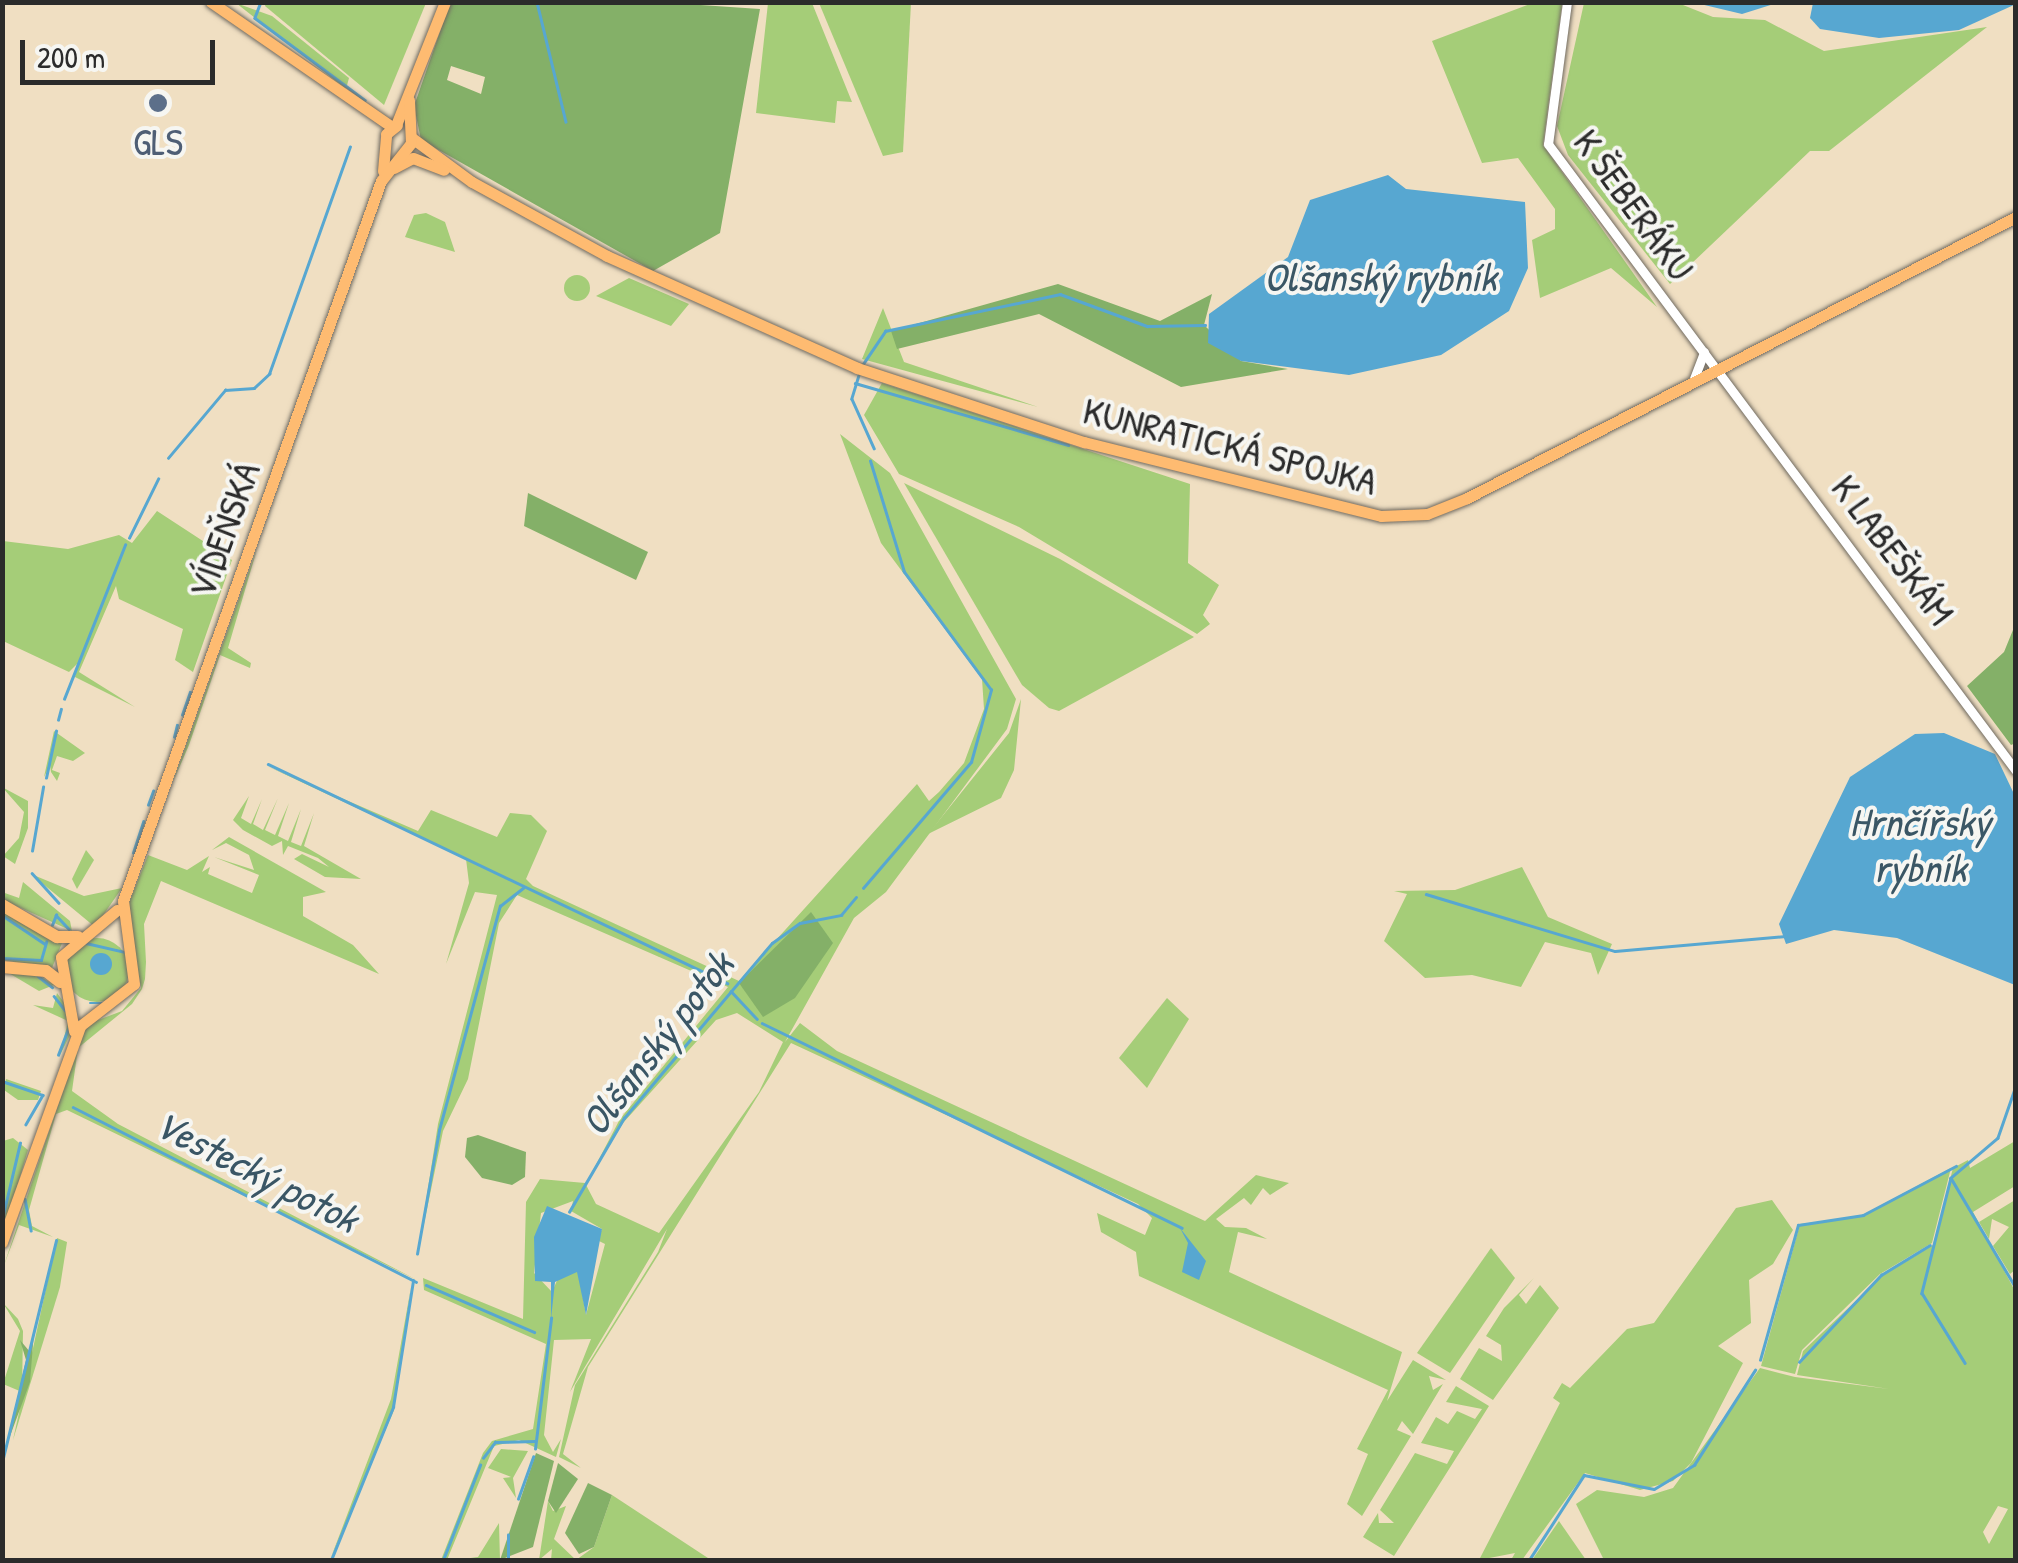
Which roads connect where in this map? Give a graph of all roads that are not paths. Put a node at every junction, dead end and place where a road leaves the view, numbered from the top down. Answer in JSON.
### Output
{"nodes":[{"id":1,"x":211,"y":2,"type":"edge"},
{"id":2,"x":445,"y":2,"type":"edge"},
{"id":3,"x":1568,"y":2,"type":"edge"},
{"id":4,"x":409,"y":100,"type":"junction"},
{"id":5,"x":353,"y":105,"type":"junction"},
{"id":6,"x":394,"y":126,"type":"junction"},
{"id":7,"x":412,"y":136,"type":"junction"},
{"id":8,"x":386,"y":141,"type":"junction"},
{"id":9,"x":403,"y":151,"type":"junction"},
{"id":10,"x":444,"y":170,"type":"junction"},
{"id":11,"x":382,"y":179,"type":"junction"},
{"id":12,"x":472,"y":182,"type":"junction"},
{"id":13,"x":370,"y":211,"type":"junction"},
{"id":14,"x":2016,"y":217,"type":"edge"},
{"id":15,"x":1704,"y":352,"type":"junction"},
{"id":16,"x":1738,"y":358,"type":"junction"},
{"id":17,"x":1718,"y":370,"type":"junction"},
{"id":18,"x":1692,"y":381,"type":"junction"},
{"id":19,"x":1732,"y":388,"type":"junction"},
{"id":20,"x":2016,"y":771,"type":"edge"},
{"id":21,"x":122,"y":902,"type":"junction"},
{"id":22,"x":2,"y":905,"type":"edge"},
{"id":23,"x":94,"y":932,"type":"junction"},
{"id":24,"x":78,"y":937,"type":"junction"},
{"id":25,"x":128,"y":947,"type":"junction"},
{"id":26,"x":2,"y":967,"type":"edge"},
{"id":27,"x":60,"y":982,"type":"junction"},
{"id":28,"x":67,"y":996,"type":"junction"},
{"id":29,"x":100,"y":1010,"type":"junction"},
{"id":30,"x":72,"y":1042,"type":"junction"},
{"id":31,"x":2,"y":1242,"type":"edge"}],
"edges":[{"from":1,"to":5,"type":"main road"},
{"from":2,"to":4,"type":"main road","name":"VÍDEŇSKÁ"},
{"from":3,"to":15,"type":"street","name":"K ŠEBERÁKU"},
{"from":4,"to":6,"type":"main road","name":"VÍDEŇSKÁ"},
{"from":4,"to":7,"type":"main road","name":"VÍDEŇSKÁ"},
{"from":5,"to":6,"type":"main road"},
{"from":5,"to":8,"type":"main road"},
{"from":6,"to":7,"type":"main road"},
{"from":6,"to":8,"type":"main road","name":"VÍDEŇSKÁ"},
{"from":7,"to":9,"type":"main road","name":"VÍDEŇSKÁ"},
{"from":7,"to":12,"type":"main road","name":"KUNRATICKÁ SPOJKA"},
{"from":8,"to":9,"type":"main road"},
{"from":8,"to":11,"type":"main road","name":"VÍDEŇSKÁ"},
{"from":9,"to":10,"type":"main road","name":"KUNRATICKÁ SPOJKA"},
{"from":9,"to":11,"type":"main road","name":"VÍDEŇSKÁ"},
{"from":10,"to":12,"type":"main road","name":"KUNRATICKÁ SPOJKA"},
{"from":10,"to":13,"type":"main road"},
{"from":11,"to":13,"type":"main road","name":"VÍDEŇSKÁ"},
{"from":12,"to":18,"type":"main road","name":"KUNRATICKÁ SPOJKA"},
{"from":13,"to":21,"type":"main road","name":"VÍDEŇSKÁ"},
{"from":14,"to":16,"type":"main road","name":"KUNRATICKÁ SPOJKA"},
{"from":15,"to":17,"type":"street","name":"K ŠEBERÁKU"},
{"from":15,"to":18,"type":"street"},
{"from":16,"to":17,"type":"main road","name":"KUNRATICKÁ SPOJKA"},
{"from":16,"to":19,"type":"street"},
{"from":17,"to":18,"type":"main road","name":"KUNRATICKÁ SPOJKA"},
{"from":17,"to":19,"type":"street","name":"K LABEŠKÁM"},
{"from":19,"to":20,"type":"street","name":"K LABEŠKÁM"},
{"from":21,"to":23,"type":"main road","name":"VÍDEŇSKÁ"},
{"from":21,"to":25,"type":"main road","name":"VÍDEŇSKÁ"},
{"from":22,"to":24,"type":"highway"},
{"from":23,"to":24,"type":"main road","name":"VÍDEŇSKÁ"},
{"from":23,"to":25,"type":"main road"},
{"from":24,"to":27,"type":"main road"},
{"from":25,"to":29,"type":"main road","name":"VÍDEŇSKÁ"},
{"from":26,"to":27,"type":"highway"},
{"from":27,"to":28,"type":"main road","name":"VÍDEŇSKÁ"},
{"from":28,"to":29,"type":"main road"},
{"from":28,"to":30,"type":"main road","name":"VÍDEŇSKÁ"},
{"from":29,"to":30,"type":"main road","name":"VÍDEŇSKÁ"},
{"from":30,"to":31,"type":"main road","name":"VÍDEŇSKÁ"}]}
